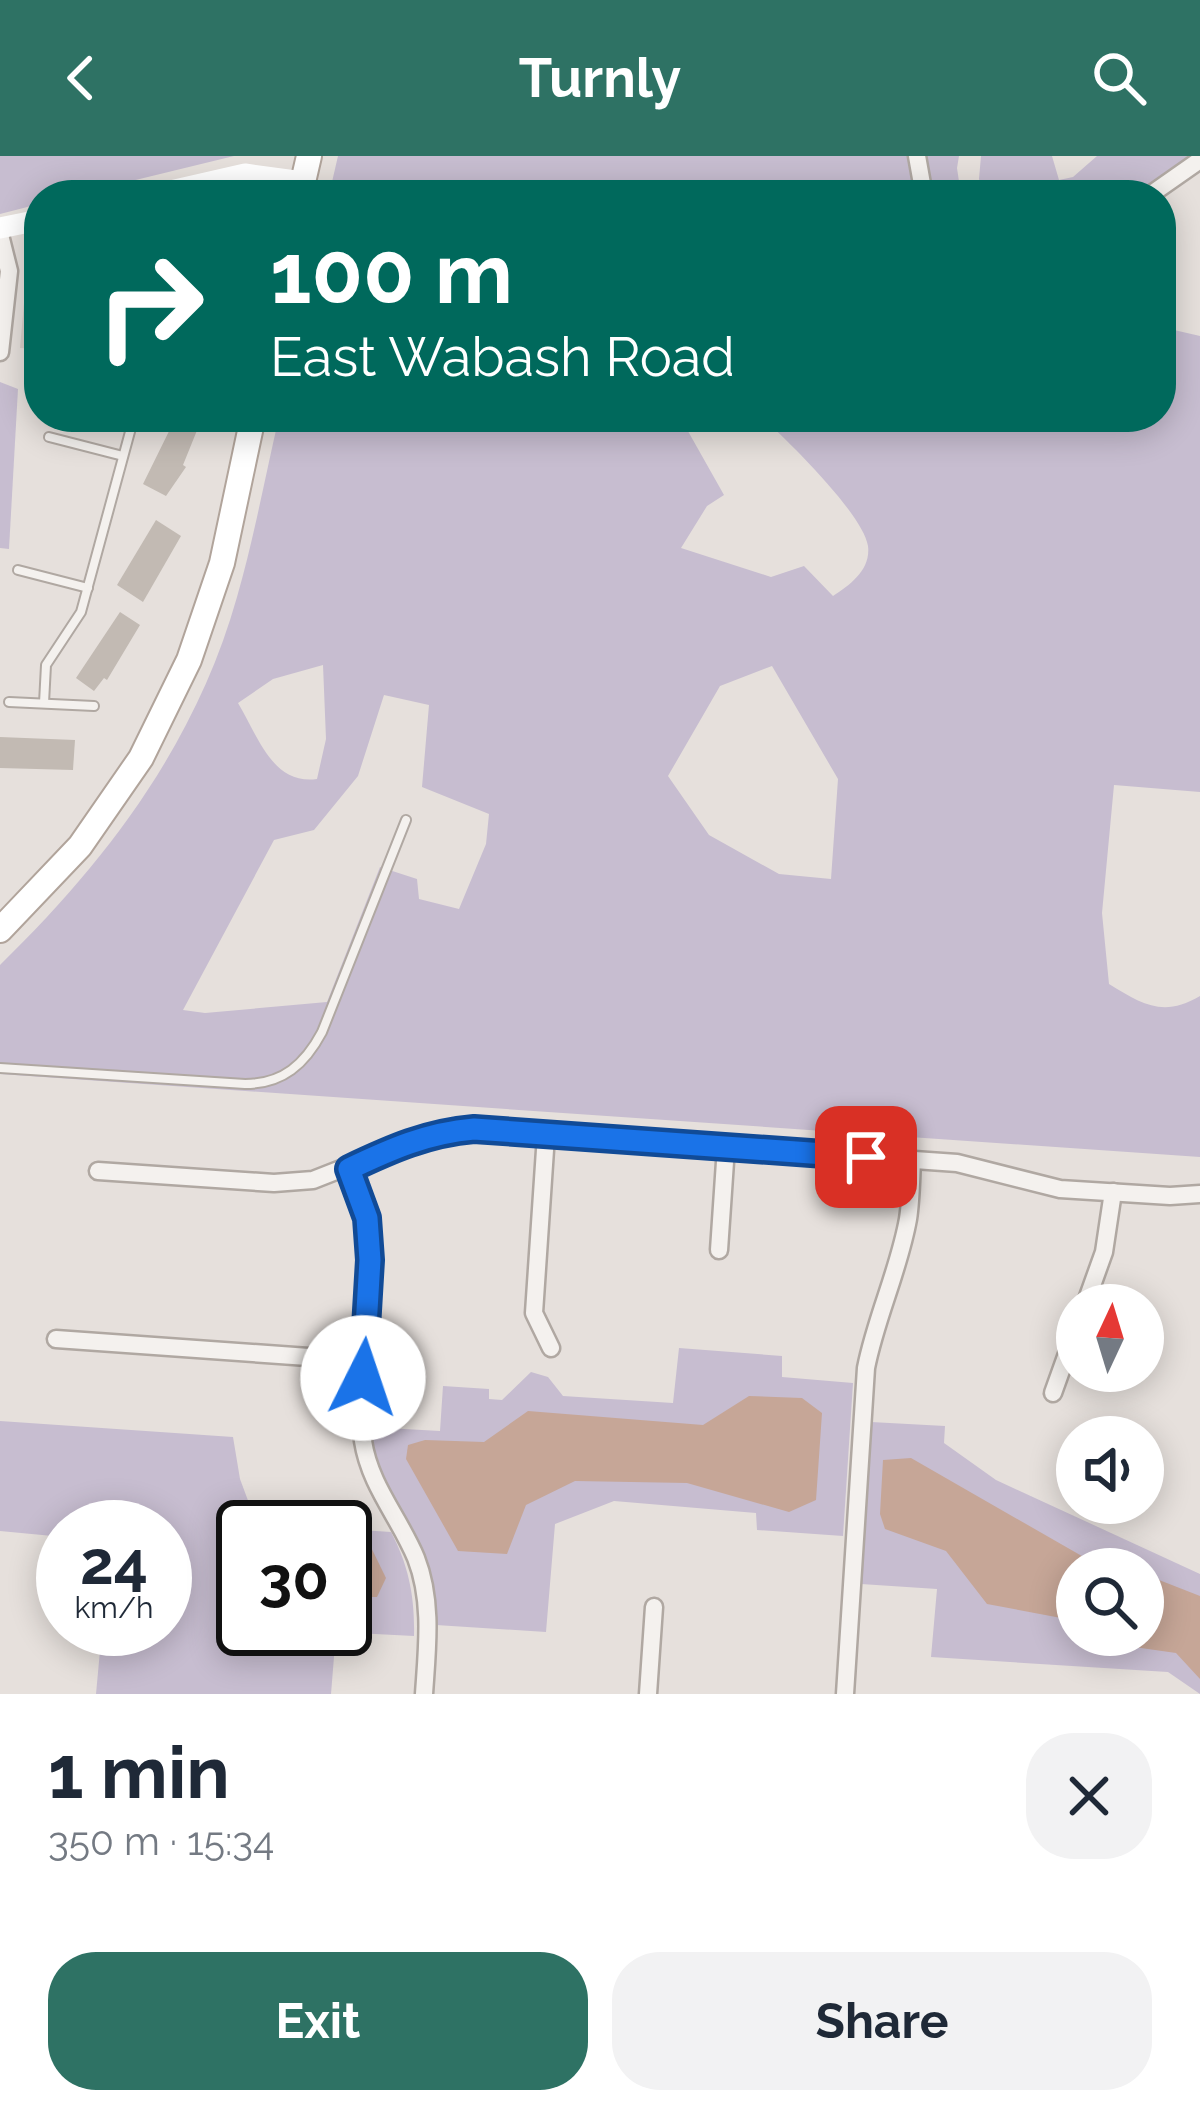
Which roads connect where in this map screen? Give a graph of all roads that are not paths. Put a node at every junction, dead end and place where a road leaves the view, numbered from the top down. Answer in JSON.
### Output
{"nodes":[{"id":1,"x":1200,"y":160,"type":"edge"},
{"id":2,"x":222,"y":180,"type":"edge"},
{"id":3,"x":265,"y":180,"type":"edge"},
{"id":4,"x":1171,"y":180,"type":"edge"},
{"id":5,"x":0,"y":231,"type":"edge"},
{"id":6,"x":3,"y":328,"type":"edge"},
{"id":7,"x":0,"y":352,"type":"edge"},
{"id":8,"x":130,"y":432,"type":"edge"},
{"id":9,"x":251,"y":432,"type":"edge"},
{"id":10,"x":49,"y":437,"type":"dead end"},
{"id":11,"x":123,"y":456,"type":"junction"},
{"id":12,"x":18,"y":570,"type":"dead end"},
{"id":13,"x":88,"y":588,"type":"junction"},
{"id":14,"x":9,"y":702,"type":"dead end"},
{"id":15,"x":44,"y":704,"type":"junction"},
{"id":16,"x":94,"y":706,"type":"dead end"},
{"id":17,"x":406,"y":820,"type":"dead end"},
{"id":18,"x":0,"y":930,"type":"edge"},
{"id":19,"x":0,"y":1068,"type":"edge"},
{"id":20,"x":546,"y":1135,"type":"junction"},
{"id":21,"x":726,"y":1147,"type":"junction"},
{"id":22,"x":913,"y":1160,"type":"junction"},
{"id":23,"x":349,"y":1169,"type":"junction"},
{"id":24,"x":98,"y":1171,"type":"dead end"},
{"id":25,"x":1112,"y":1192,"type":"junction"},
{"id":26,"x":1200,"y":1194,"type":"edge"},
{"id":27,"x":719,"y":1250,"type":"dead end"},
{"id":28,"x":1092,"y":1284,"type":"edge"},
{"id":29,"x":56,"y":1339,"type":"dead end"},
{"id":30,"x":551,"y":1348,"type":"dead end"},
{"id":31,"x":364,"y":1361,"type":"junction"},
{"id":32,"x":1056,"y":1385,"type":"edge"},
{"id":33,"x":1053,"y":1393,"type":"dead end"},
{"id":34,"x":654,"y":1607,"type":"dead end"},
{"id":35,"x":424,"y":1694,"type":"edge"},
{"id":36,"x":648,"y":1694,"type":"edge"},
{"id":37,"x":845,"y":1694,"type":"edge"}],
"edges":[{"from":1,"to":4,"type":"street"},
{"from":2,"to":3,"type":"street"},
{"from":5,"to":6,"type":"street"},
{"from":6,"to":7,"type":"street"},
{"from":8,"to":11,"type":"lane"},
{"from":9,"to":18,"type":"main road"},
{"from":10,"to":11,"type":"lane"},
{"from":11,"to":13,"type":"lane"},
{"from":12,"to":13,"type":"lane"},
{"from":13,"to":15,"type":"lane"},
{"from":14,"to":15,"type":"lane"},
{"from":15,"to":16,"type":"lane"},
{"from":17,"to":19,"type":"lane"},
{"from":20,"to":21,"type":"street"},
{"from":20,"to":23,"type":"street"},
{"from":20,"to":30,"type":"street"},
{"from":21,"to":22,"type":"street"},
{"from":21,"to":27,"type":"street"},
{"from":22,"to":25,"type":"street"},
{"from":22,"to":37,"type":"street"},
{"from":23,"to":24,"type":"street"},
{"from":23,"to":31,"type":"street"},
{"from":25,"to":26,"type":"street"},
{"from":25,"to":28,"type":"street"},
{"from":29,"to":31,"type":"street"},
{"from":31,"to":35,"type":"street"},
{"from":32,"to":33,"type":"street"},
{"from":34,"to":36,"type":"street"}]}
